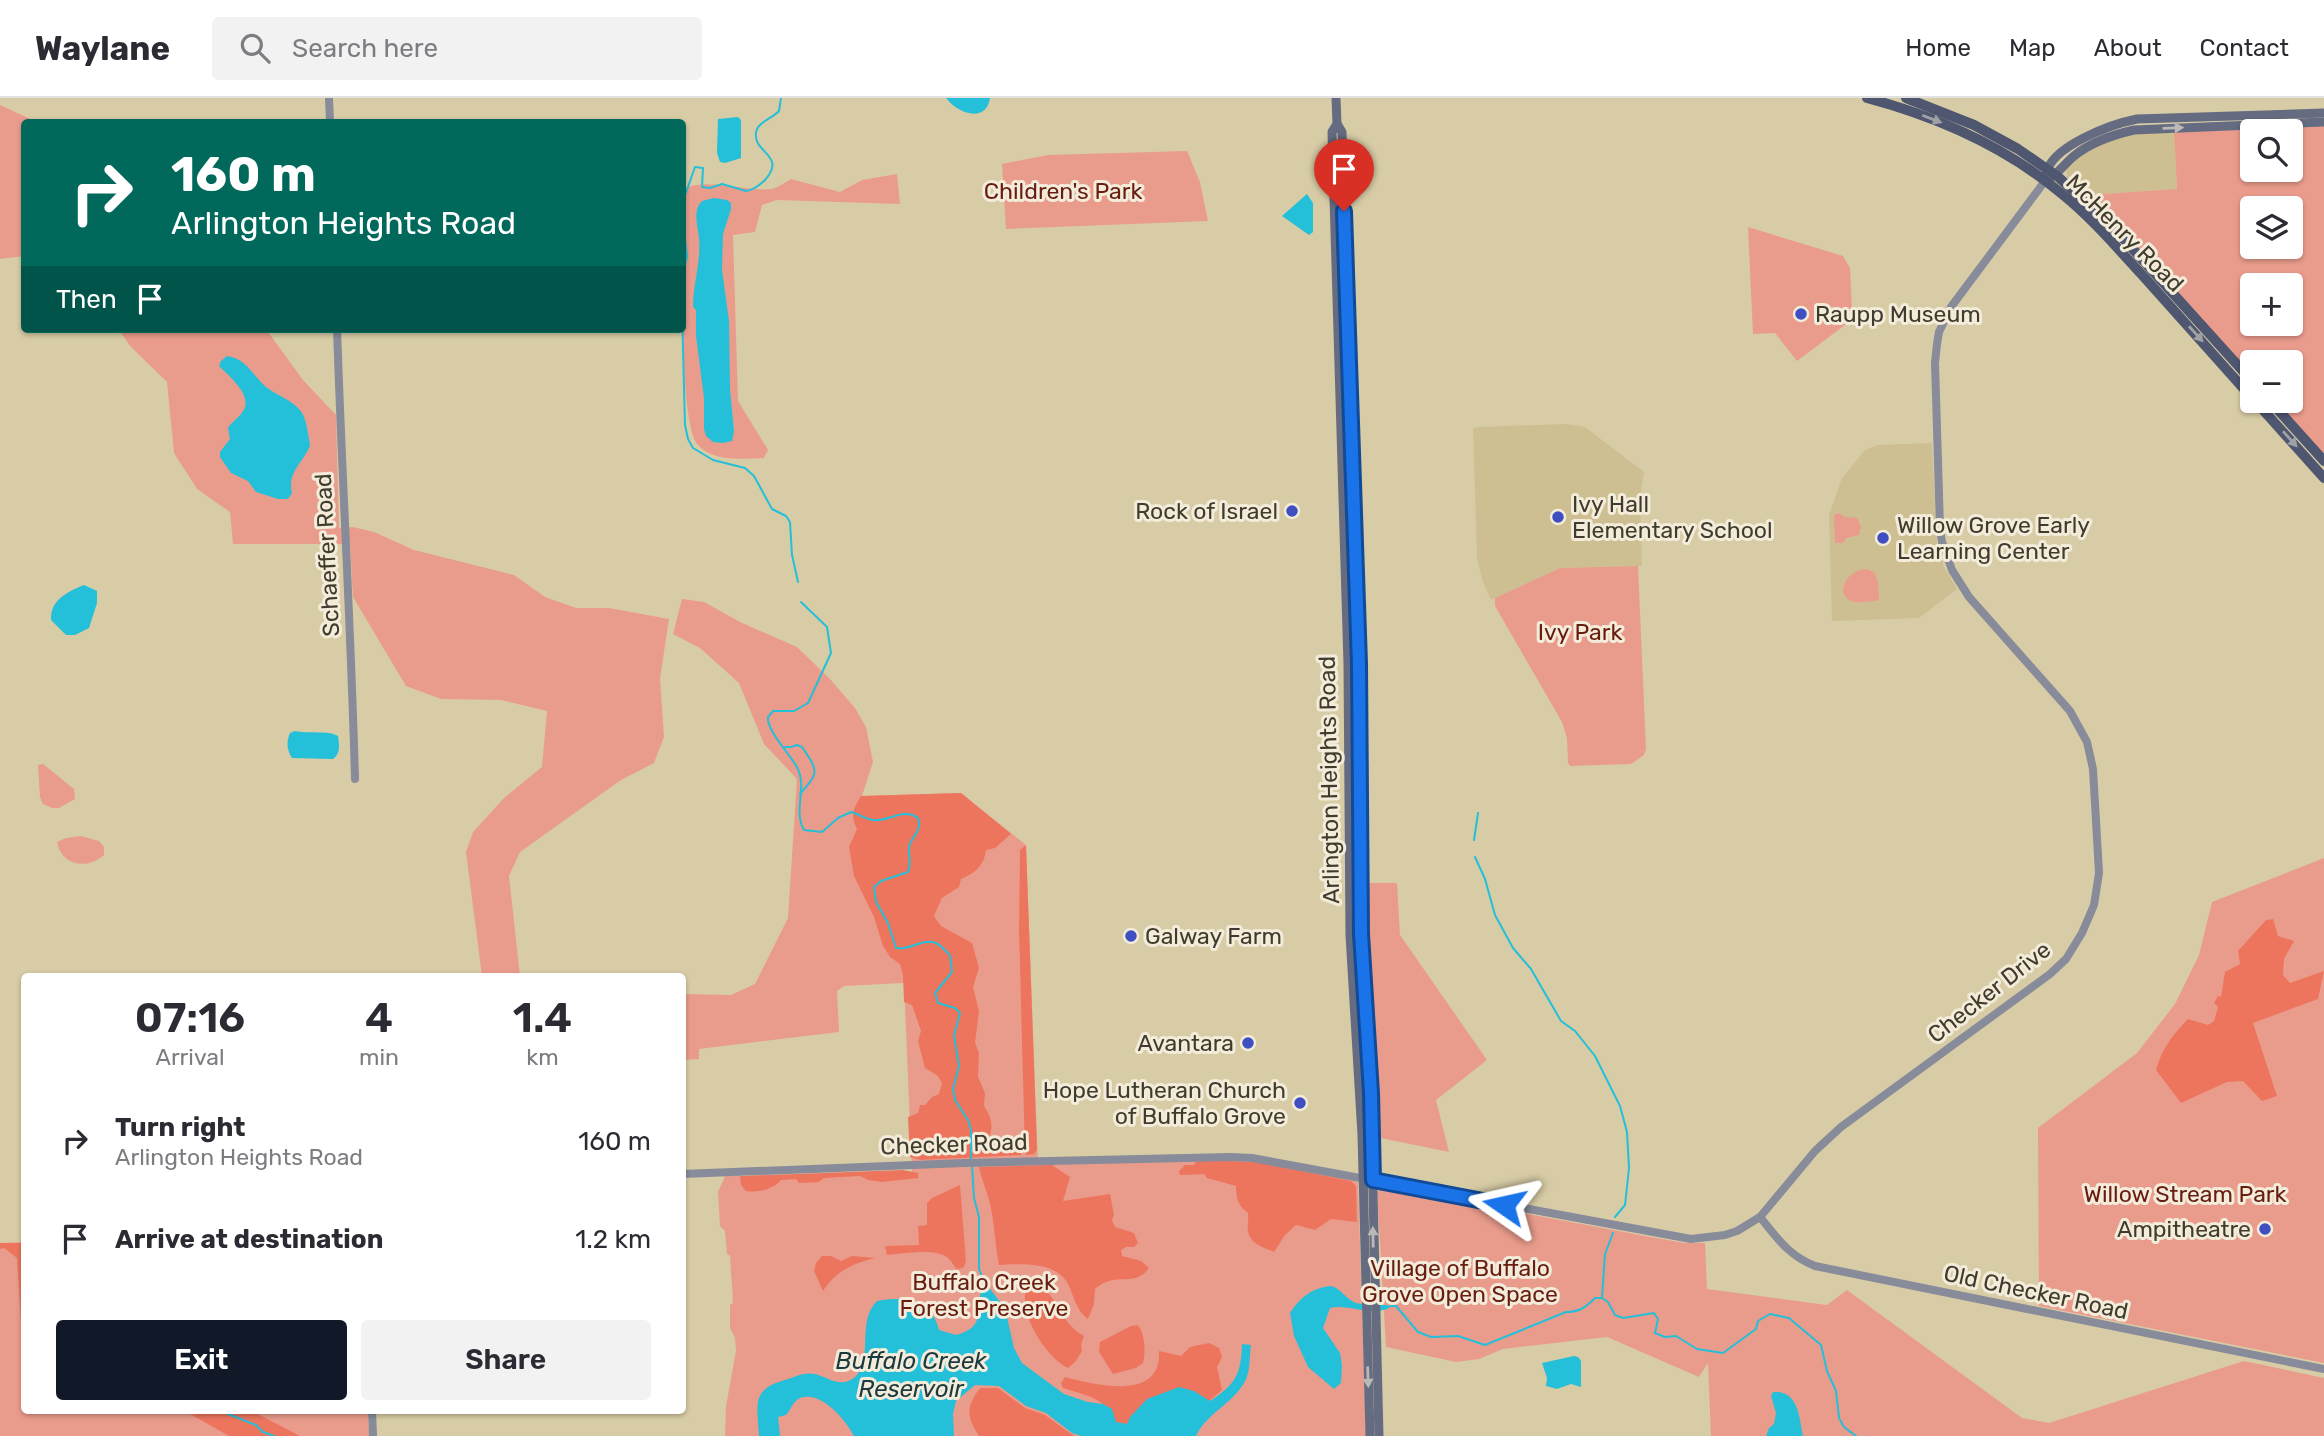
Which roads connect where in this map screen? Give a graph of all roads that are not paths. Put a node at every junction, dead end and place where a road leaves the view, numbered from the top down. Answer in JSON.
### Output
{"nodes":[{"id":1,"x":329,"y":98,"type":"edge"},
{"id":2,"x":1336,"y":98,"type":"edge"},
{"id":3,"x":1867,"y":98,"type":"edge"},
{"id":4,"x":1906,"y":98,"type":"edge"},
{"id":5,"x":2324,"y":113,"type":"edge"},
{"id":6,"x":330,"y":119,"type":"edge"},
{"id":7,"x":2324,"y":122,"type":"edge"},
{"id":8,"x":1336,"y":124,"type":"junction"},
{"id":9,"x":2047,"y":169,"type":"junction"},
{"id":10,"x":2057,"y":176,"type":"junction"},
{"id":11,"x":2045,"y":181,"type":"junction"},
{"id":12,"x":337,"y":333,"type":"edge"},
{"id":13,"x":2240,"y":368,"type":"edge"},
{"id":14,"x":2240,"y":384,"type":"edge"},
{"id":15,"x":2266,"y":413,"type":"edge"},
{"id":16,"x":2281,"y":413,"type":"edge"},
{"id":17,"x":2324,"y":461,"type":"edge"},
{"id":18,"x":2324,"y":478,"type":"edge"},
{"id":19,"x":1345,"y":550,"type":"junction"},
{"id":20,"x":1356,"y":585,"type":"junction"},
{"id":21,"x":355,"y":779,"type":"dead end"},
{"id":22,"x":686,"y":1174,"type":"edge"},
{"id":23,"x":1368,"y":1179,"type":"junction"},
{"id":24,"x":1760,"y":1217,"type":"junction"},
{"id":25,"x":1371,"y":1318,"type":"junction"},
{"id":26,"x":2324,"y":1369,"type":"edge"},
{"id":27,"x":372,"y":1414,"type":"edge"},
{"id":28,"x":373,"y":1436,"type":"edge"},
{"id":29,"x":1370,"y":1436,"type":"edge"},
{"id":30,"x":1379,"y":1436,"type":"edge"}],
"edges":[{"from":1,"to":6,"type":"street"},
{"from":2,"to":8,"type":"main road","name":"Arlington Heights Road"},
{"from":3,"to":11,"type":"main road","name":"McHenry Road","one_way":true},
{"from":4,"to":9,"type":"main road","name":"McHenry Road"},
{"from":5,"to":9,"type":"main road"},
{"from":10,"to":7,"type":"main road","one_way":true},
{"from":8,"to":19,"type":"main road","name":"Arlington Heights Road"},
{"from":8,"to":20,"type":"main road","name":"Arlington Heights Road"},
{"from":9,"to":10,"type":"main road","name":"McHenry Road"},
{"from":9,"to":11,"type":"main road"},
{"from":10,"to":11,"type":"main road"},
{"from":10,"to":13,"type":"main road","name":"McHenry Road"},
{"from":11,"to":14,"type":"main road","name":"McHenry Road","one_way":true},
{"from":11,"to":24,"type":"street","name":"Checker Drive"},
{"from":12,"to":21,"type":"street","name":"Schaeffer Road"},
{"from":15,"to":18,"type":"main road","name":"McHenry Road","one_way":true},
{"from":16,"to":17,"type":"main road"},
{"from":19,"to":20,"type":"main road"},
{"from":19,"to":23,"type":"main road","name":"Arlington Heights Road"},
{"from":20,"to":23,"type":"main road","name":"Arlington Heights Road"},
{"from":22,"to":23,"type":"street","name":"Checker Road"},
{"from":23,"to":24,"type":"street","name":"Checker Road"},
{"from":23,"to":25,"type":"main road","name":"Arlington Heights Road"},
{"from":24,"to":26,"type":"street","name":"Old Checker Road"},
{"from":25,"to":29,"type":"main road","name":"Arlington Heights Road","one_way":true},
{"from":25,"to":30,"type":"main road","name":"Arlington Heights Road"},
{"from":27,"to":28,"type":"street"}]}
